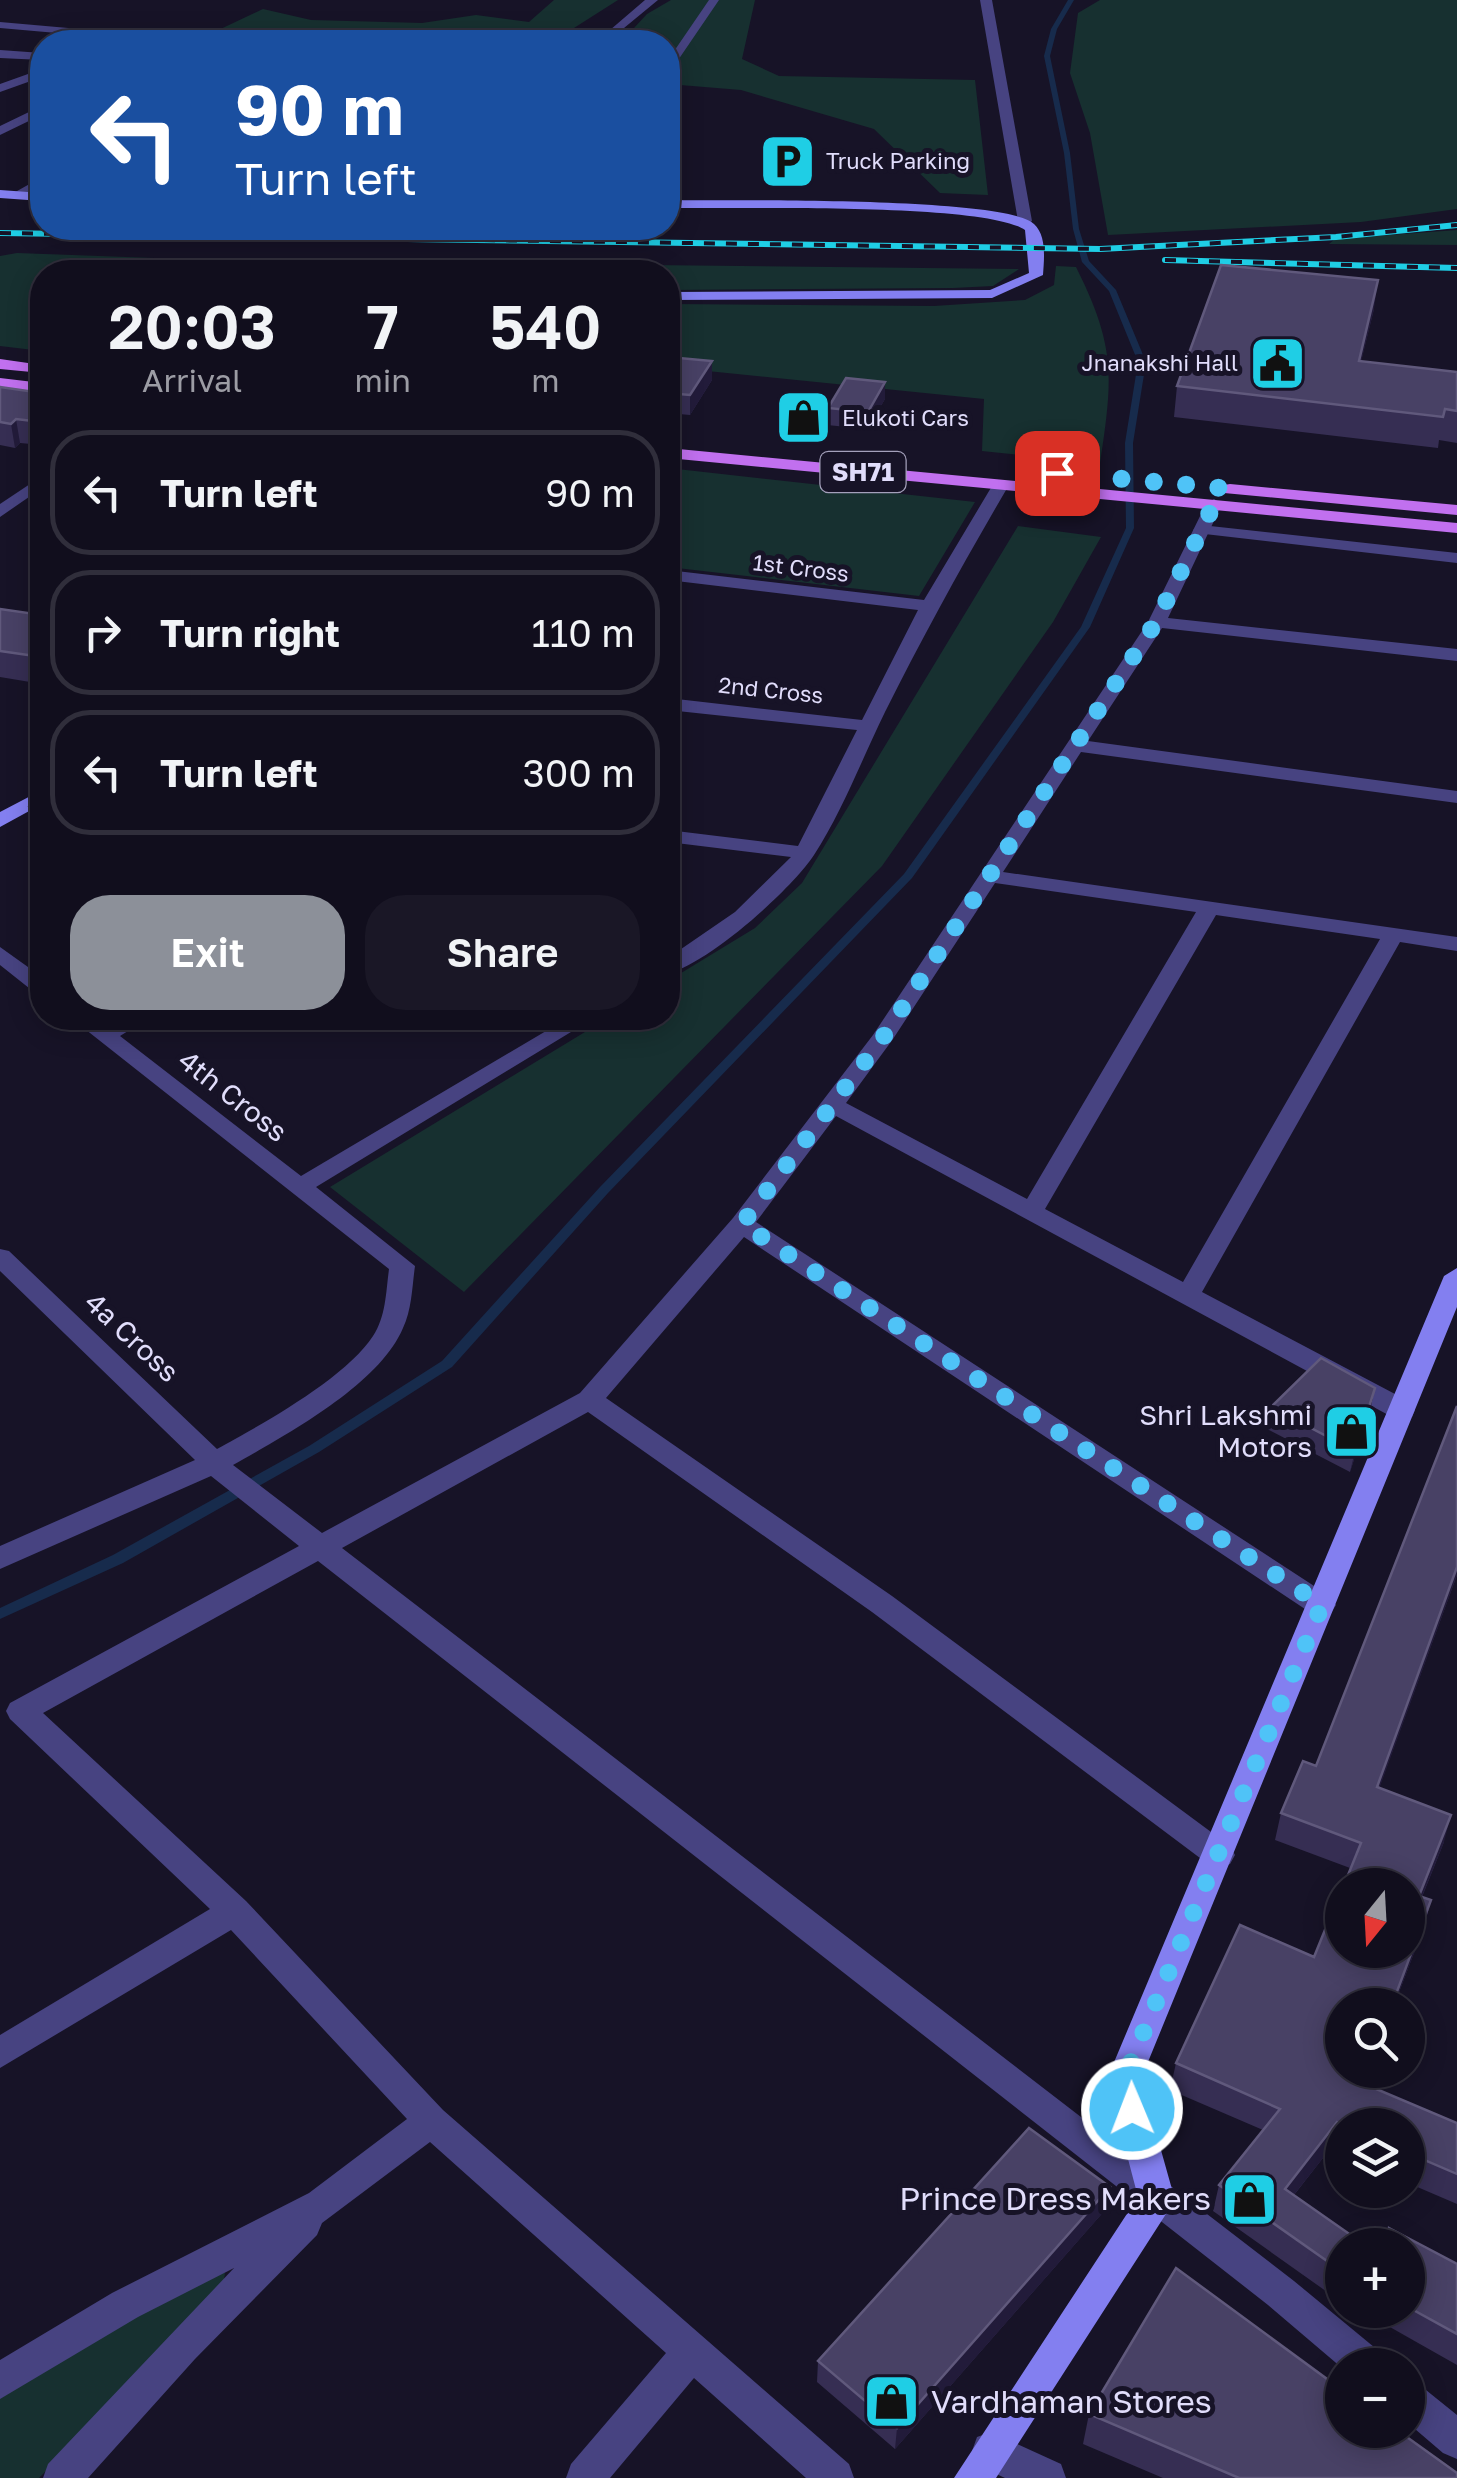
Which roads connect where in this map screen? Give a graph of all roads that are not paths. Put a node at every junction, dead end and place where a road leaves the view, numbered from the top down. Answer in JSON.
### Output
{"nodes":[{"id":1,"x":652,"y":0,"type":"edge"},
{"id":2,"x":714,"y":0,"type":"edge"},
{"id":3,"x":986,"y":0,"type":"edge"},
{"id":4,"x":0,"y":26,"type":"edge"},
{"id":5,"x":50,"y":30,"type":"edge"},
{"id":6,"x":616,"y":30,"type":"edge"},
{"id":7,"x":680,"y":49,"type":"edge"},
{"id":8,"x":0,"y":54,"type":"edge"},
{"id":9,"x":30,"y":56,"type":"edge"},
{"id":10,"x":30,"y":77,"type":"edge"},
{"id":11,"x":0,"y":88,"type":"edge"},
{"id":12,"x":29,"y":116,"type":"dead end"},
{"id":13,"x":0,"y":131,"type":"edge"},
{"id":14,"x":30,"y":188,"type":"edge"},
{"id":15,"x":0,"y":194,"type":"edge"},
{"id":16,"x":17,"y":195,"type":"junction"},
{"id":17,"x":30,"y":196,"type":"edge"},
{"id":18,"x":680,"y":204,"type":"edge"},
{"id":19,"x":1024,"y":222,"type":"junction"},
{"id":20,"x":680,"y":296,"type":"edge"},
{"id":21,"x":0,"y":364,"type":"edge"},
{"id":22,"x":30,"y":368,"type":"edge"},
{"id":23,"x":0,"y":383,"type":"edge"},
{"id":24,"x":30,"y":387,"type":"edge"},
{"id":25,"x":680,"y":437,"type":"edge"},
{"id":26,"x":680,"y":454,"type":"edge"},
{"id":27,"x":1058,"y":481,"type":"junction"},
{"id":28,"x":1001,"y":485,"type":"junction"},
{"id":29,"x":30,"y":490,"type":"edge"},
{"id":30,"x":1218,"y":496,"type":"junction"},
{"id":31,"x":1457,"y":510,"type":"edge"},
{"id":32,"x":0,"y":512,"type":"edge"},
{"id":33,"x":1457,"y":528,"type":"edge"},
{"id":34,"x":1202,"y":530,"type":"junction"},
{"id":35,"x":1457,"y":558,"type":"edge"},
{"id":36,"x":680,"y":575,"type":"edge"},
{"id":37,"x":929,"y":606,"type":"junction"},
{"id":38,"x":1156,"y":622,"type":"junction"},
{"id":39,"x":1457,"y":656,"type":"edge"},
{"id":40,"x":680,"y":705,"type":"edge"},
{"id":41,"x":869,"y":726,"type":"junction"},
{"id":42,"x":1075,"y":745,"type":"junction"},
{"id":43,"x":1457,"y":797,"type":"edge"},
{"id":44,"x":30,"y":803,"type":"edge"},
{"id":45,"x":0,"y":822,"type":"edge"},
{"id":46,"x":680,"y":837,"type":"edge"},
{"id":47,"x":805,"y":853,"type":"junction"},
{"id":48,"x":989,"y":876,"type":"junction"},
{"id":49,"x":1209,"y":909,"type":"junction"},
{"id":50,"x":1393,"y":935,"type":"junction"},
{"id":51,"x":1457,"y":944,"type":"edge"},
{"id":52,"x":0,"y":954,"type":"edge"},
{"id":53,"x":680,"y":960,"type":"edge"},
{"id":54,"x":30,"y":978,"type":"edge"},
{"id":55,"x":98,"y":1030,"type":"edge"},
{"id":56,"x":112,"y":1030,"type":"edge"},
{"id":57,"x":563,"y":1030,"type":"edge"},
{"id":58,"x":104,"y":1034,"type":"junction"},
{"id":59,"x":834,"y":1106,"type":"junction"},
{"id":60,"x":301,"y":1186,"type":"junction"},
{"id":61,"x":1032,"y":1209,"type":"junction"},
{"id":62,"x":742,"y":1224,"type":"junction"},
{"id":63,"x":0,"y":1257,"type":"edge"},
{"id":64,"x":1457,"y":1276,"type":"edge"},
{"id":65,"x":1188,"y":1293,"type":"junction"},
{"id":66,"x":588,"y":1400,"type":"junction"},
{"id":67,"x":1402,"y":1410,"type":"junction"},
{"id":68,"x":222,"y":1469,"type":"junction"},
{"id":69,"x":322,"y":1549,"type":"junction"},
{"id":70,"x":0,"y":1558,"type":"edge"},
{"id":71,"x":1322,"y":1605,"type":"junction"},
{"id":72,"x":10,"y":1716,"type":"edge"},
{"id":73,"x":1219,"y":1855,"type":"junction"},
{"id":74,"x":234,"y":1910,"type":"junction"},
{"id":75,"x":0,"y":2053,"type":"edge"},
{"id":76,"x":431,"y":2121,"type":"junction"},
{"id":77,"x":1157,"y":2200,"type":"junction"},
{"id":78,"x":322,"y":2205,"type":"junction"},
{"id":79,"x":1347,"y":2348,"type":"edge"},
{"id":80,"x":694,"y":2350,"type":"junction"},
{"id":81,"x":0,"y":2380,"type":"edge"},
{"id":82,"x":1425,"y":2413,"type":"edge"},
{"id":83,"x":1457,"y":2440,"type":"edge"},
{"id":84,"x":982,"y":2464,"type":"edge"},
{"id":85,"x":62,"y":2478,"type":"edge"},
{"id":86,"x":585,"y":2478,"type":"edge"},
{"id":87,"x":835,"y":2478,"type":"edge"},
{"id":88,"x":1047,"y":2478,"type":"edge"}],
"edges":[{"from":1,"to":6,"type":"street"},
{"from":2,"to":7,"type":"lane"},
{"from":3,"to":19,"type":"street"},
{"from":4,"to":5,"type":"street"},
{"from":8,"to":9,"type":"street"},
{"from":10,"to":11,"type":"street"},
{"from":12,"to":13,"type":"street"},
{"from":14,"to":16,"type":"street"},
{"from":15,"to":16,"type":"street"},
{"from":16,"to":17,"type":"street"},
{"from":18,"to":19,"type":"street"},
{"from":19,"to":20,"type":"street"},
{"from":21,"to":22,"type":"main road"},
{"from":23,"to":24,"type":"main road"},
{"from":25,"to":27,"type":"main road","number":"SH71"},
{"from":26,"to":28,"type":"main road","number":"SH71"},
{"from":27,"to":28,"type":"main road","number":"SH71"},
{"from":27,"to":30,"type":"main road","number":"SH71"},
{"from":28,"to":37,"type":"street"},
{"from":29,"to":32,"type":"street"},
{"from":30,"to":31,"type":"main road","number":"SH71"},
{"from":30,"to":33,"type":"main road","number":"SH71"},
{"from":30,"to":34,"type":"street"},
{"from":34,"to":35,"type":"lane"},
{"from":34,"to":38,"type":"street"},
{"from":36,"to":37,"type":"street","name":"1st Cross"},
{"from":37,"to":41,"type":"street"},
{"from":38,"to":39,"type":"street"},
{"from":38,"to":42,"type":"street"},
{"from":40,"to":41,"type":"street","name":"2nd Cross"},
{"from":41,"to":47,"type":"street"},
{"from":42,"to":43,"type":"street"},
{"from":42,"to":48,"type":"street"},
{"from":44,"to":45,"type":"street"},
{"from":46,"to":47,"type":"street"},
{"from":47,"to":53,"type":"street"},
{"from":48,"to":49,"type":"street"},
{"from":48,"to":59,"type":"street"},
{"from":49,"to":50,"type":"street"},
{"from":49,"to":61,"type":"street"},
{"from":50,"to":51,"type":"street"},
{"from":50,"to":65,"type":"street"},
{"from":52,"to":54,"type":"street"},
{"from":55,"to":58,"type":"street","name":"4th Cross"},
{"from":56,"to":58,"type":"street"},
{"from":57,"to":60,"type":"street"},
{"from":58,"to":60,"type":"street","name":"4th Cross"},
{"from":59,"to":61,"type":"street"},
{"from":59,"to":62,"type":"street"},
{"from":60,"to":68,"type":"street","name":"4th Cross"},
{"from":61,"to":65,"type":"street"},
{"from":62,"to":66,"type":"street"},
{"from":62,"to":71,"type":"street"},
{"from":63,"to":68,"type":"street","name":"4a Cross"},
{"from":64,"to":67,"type":"street"},
{"from":65,"to":67,"type":"street"},
{"from":66,"to":69,"type":"street"},
{"from":66,"to":73,"type":"street"},
{"from":67,"to":71,"type":"street"},
{"from":68,"to":69,"type":"street","name":"4a Cross"},
{"from":68,"to":70,"type":"street"},
{"from":69,"to":72,"type":"street"},
{"from":69,"to":77,"type":"street","name":"4a Cross"},
{"from":71,"to":73,"type":"street"},
{"from":72,"to":74,"type":"street"},
{"from":73,"to":77,"type":"street"},
{"from":74,"to":75,"type":"street"},
{"from":74,"to":76,"type":"street"},
{"from":76,"to":78,"type":"street"},
{"from":76,"to":80,"type":"street"},
{"from":77,"to":79,"type":"street","name":"4a Cross"},
{"from":77,"to":84,"type":"street"},
{"from":78,"to":81,"type":"street"},
{"from":78,"to":85,"type":"street"},
{"from":80,"to":86,"type":"street"},
{"from":80,"to":87,"type":"street"},
{"from":82,"to":83,"type":"street"},
{"from":84,"to":88,"type":"street"}]}
